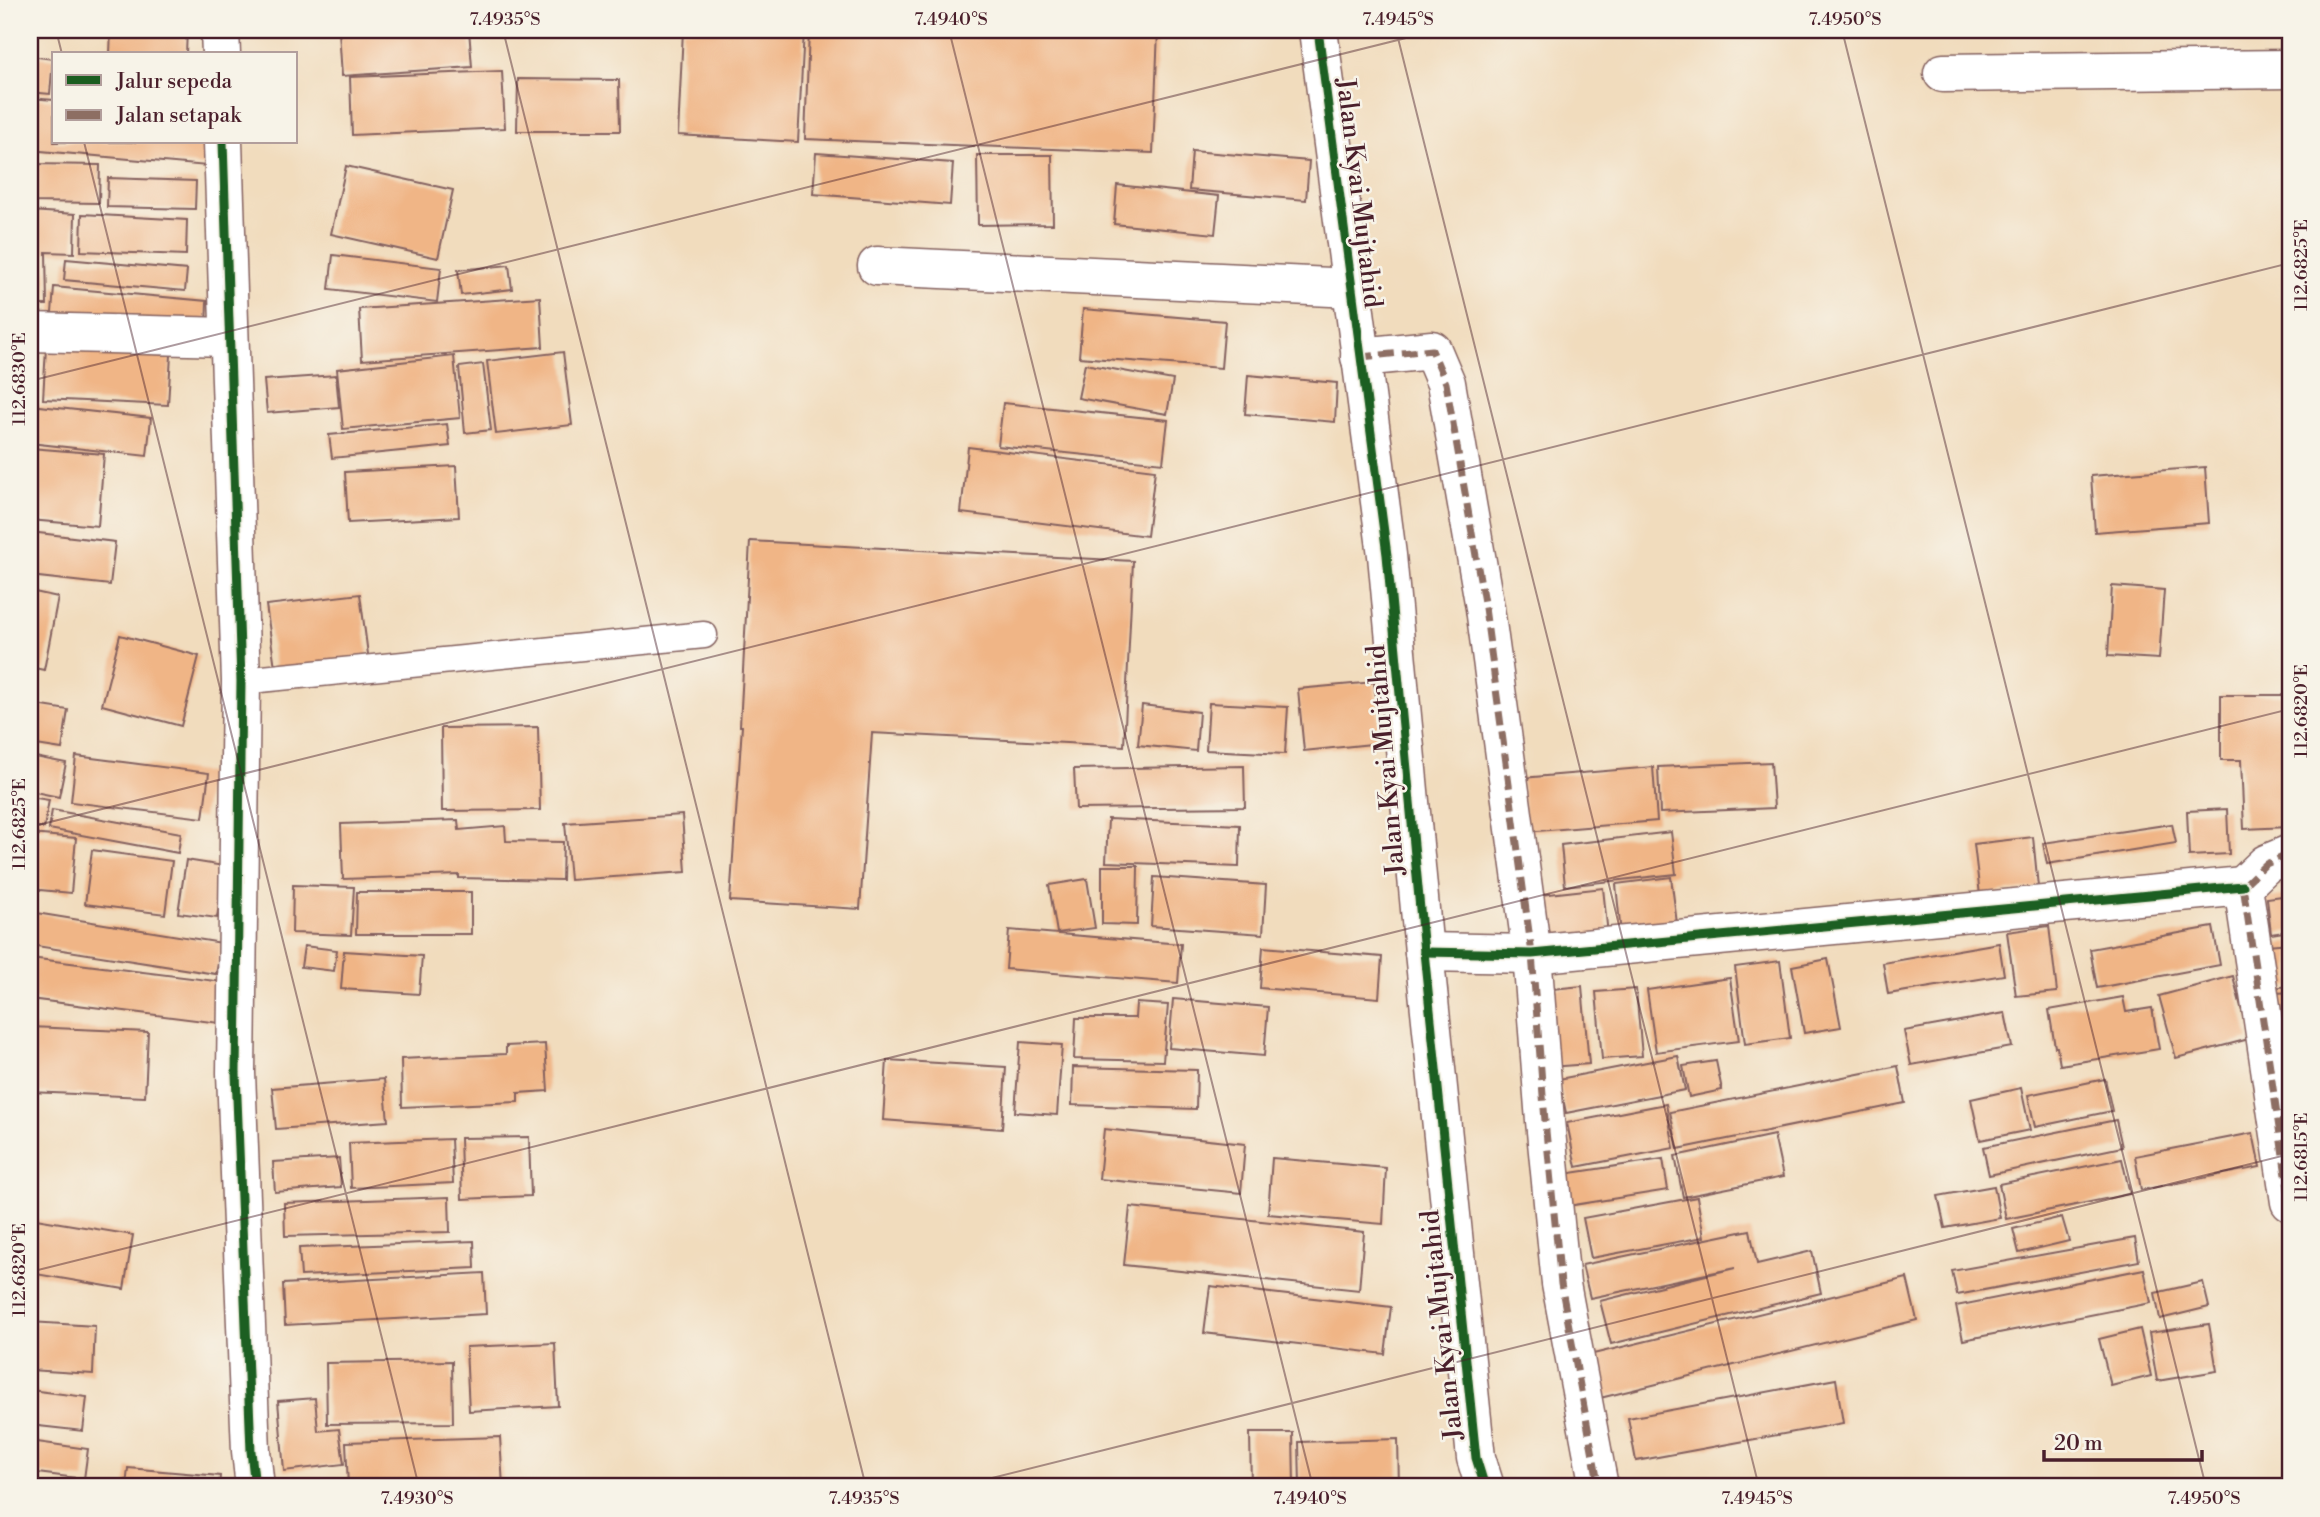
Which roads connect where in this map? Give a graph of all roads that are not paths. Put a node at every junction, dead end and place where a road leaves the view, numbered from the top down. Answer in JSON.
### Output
{"nodes":[{"id":1,"x":220,"y":30,"type":"edge"},
{"id":2,"x":1318,"y":30,"type":"edge"},
{"id":3,"x":221,"y":52,"type":"edge"},
{"id":4,"x":2290,"y":69,"type":"edge"},
{"id":5,"x":1942,"y":73,"type":"dead end"},
{"id":6,"x":223,"y":144,"type":"edge"},
{"id":7,"x":877,"y":266,"type":"dead end"},
{"id":8,"x":1352,"y":288,"type":"junction"},
{"id":9,"x":30,"y":332,"type":"edge"},
{"id":10,"x":228,"y":337,"type":"junction"},
{"id":11,"x":1384,"y":354,"type":"junction"},
{"id":12,"x":704,"y":635,"type":"dead end"},
{"id":13,"x":241,"y":681,"type":"junction"},
{"id":14,"x":2290,"y":854,"type":"edge"},
{"id":15,"x":2244,"y":886,"type":"junction"},
{"id":16,"x":1435,"y":952,"type":"junction"},
{"id":17,"x":1529,"y":954,"type":"junction"},
{"id":18,"x":2290,"y":1202,"type":"edge"},
{"id":19,"x":256,"y":1487,"type":"edge"},
{"id":20,"x":1485,"y":1487,"type":"edge"},
{"id":21,"x":1599,"y":1487,"type":"edge"}],
"edges":[{"from":1,"to":3,"type":"street"},
{"from":2,"to":8,"type":"street","name":"Jalan Kyai Mujtahid"},
{"from":4,"to":5,"type":"street"},
{"from":6,"to":10,"type":"street"},
{"from":7,"to":8,"type":"street"},
{"from":8,"to":11,"type":"street","name":"Jalan Kyai Mujtahid"},
{"from":9,"to":10,"type":"street"},
{"from":10,"to":13,"type":"street"},
{"from":11,"to":16,"type":"street","name":"Jalan Kyai Mujtahid"},
{"from":11,"to":17,"type":"street"},
{"from":12,"to":13,"type":"lane"},
{"from":13,"to":19,"type":"street"},
{"from":14,"to":15,"type":"street"},
{"from":15,"to":17,"type":"street"},
{"from":15,"to":18,"type":"street"},
{"from":16,"to":17,"type":"street"},
{"from":16,"to":20,"type":"street","name":"Jalan Kyai Mujtahid"},
{"from":17,"to":21,"type":"street"}]}
